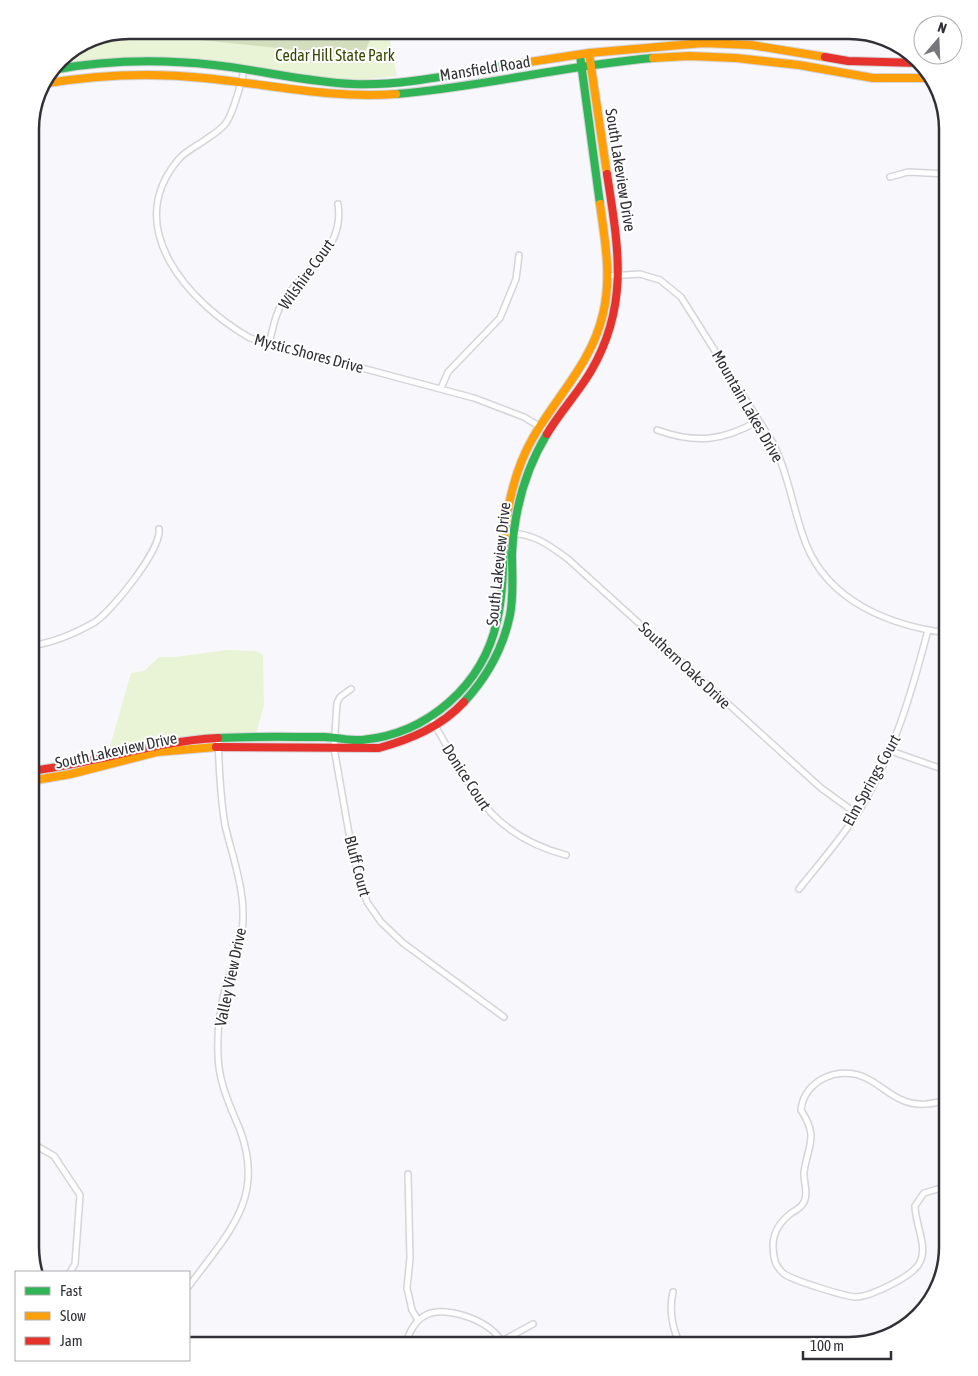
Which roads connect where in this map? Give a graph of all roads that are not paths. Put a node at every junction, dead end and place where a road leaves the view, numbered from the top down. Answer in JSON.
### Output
{"nodes":[{"id":1,"x":589,"y":53,"type":"junction"},
{"id":2,"x":580,"y":55,"type":"junction"},
{"id":3,"x":911,"y":63,"type":"edge"},
{"id":4,"x":591,"y":64,"type":"junction"},
{"id":5,"x":580,"y":66,"type":"junction"},
{"id":6,"x":62,"y":68,"type":"edge"},
{"id":7,"x":244,"y":69,"type":"junction"},
{"id":8,"x":924,"y":78,"type":"edge"},
{"id":9,"x":52,"y":82,"type":"edge"},
{"id":10,"x":242,"y":82,"type":"junction"},
{"id":11,"x":939,"y":174,"type":"edge"},
{"id":12,"x":890,"y":177,"type":"dead end"},
{"id":13,"x":338,"y":204,"type":"dead end"},
{"id":14,"x":519,"y":255,"type":"dead end"},
{"id":15,"x":619,"y":274,"type":"junction"},
{"id":16,"x":608,"y":276,"type":"junction"},
{"id":17,"x":269,"y":344,"type":"junction"},
{"id":18,"x":441,"y":388,"type":"junction"},
{"id":19,"x":758,"y":421,"type":"junction"},
{"id":20,"x":539,"y":426,"type":"junction"},
{"id":21,"x":657,"y":430,"type":"dead end"},
{"id":22,"x":547,"y":432,"type":"junction"},
{"id":23,"x":158,"y":529,"type":"dead end"},
{"id":24,"x":514,"y":532,"type":"junction"},
{"id":25,"x":505,"y":533,"type":"junction"},
{"id":26,"x":928,"y":630,"type":"junction"},
{"id":27,"x":939,"y":632,"type":"edge"},
{"id":28,"x":39,"y":643,"type":"edge"},
{"id":29,"x":351,"y":689,"type":"dead end"},
{"id":30,"x":430,"y":717,"type":"junction"},
{"id":31,"x":436,"y":727,"type":"junction"},
{"id":32,"x":218,"y":738,"type":"junction"},
{"id":33,"x":334,"y":738,"type":"junction"},
{"id":34,"x":218,"y":747,"type":"junction"},
{"id":35,"x":334,"y":748,"type":"junction"},
{"id":36,"x":891,"y":751,"type":"junction"},
{"id":37,"x":102,"y":756,"type":"junction"},
{"id":38,"x":105,"y":765,"type":"junction"},
{"id":39,"x":939,"y":768,"type":"edge"},
{"id":40,"x":39,"y":769,"type":"edge"},
{"id":41,"x":39,"y":779,"type":"edge"},
{"id":42,"x":856,"y":814,"type":"junction"},
{"id":43,"x":566,"y":855,"type":"dead end"},
{"id":44,"x":799,"y":890,"type":"dead end"},
{"id":45,"x":504,"y":1017,"type":"dead end"},
{"id":46,"x":939,"y":1102,"type":"edge"},
{"id":47,"x":39,"y":1147,"type":"edge"},
{"id":48,"x":408,"y":1174,"type":"dead end"},
{"id":49,"x":939,"y":1189,"type":"edge"},
{"id":50,"x":70,"y":1271,"type":"edge"},
{"id":51,"x":190,"y":1285,"type":"edge"},
{"id":52,"x":673,"y":1292,"type":"dead end"},
{"id":53,"x":418,"y":1320,"type":"junction"},
{"id":54,"x":533,"y":1324,"type":"dead end"},
{"id":55,"x":410,"y":1337,"type":"edge"},
{"id":56,"x":497,"y":1337,"type":"edge"},
{"id":57,"x":512,"y":1337,"type":"edge"},
{"id":58,"x":677,"y":1337,"type":"edge"}],
"edges":[{"from":1,"to":2,"type":"street","name":"Mansfield Road"},
{"from":1,"to":3,"type":"street","name":"Mansfield Road"},
{"from":1,"to":4,"type":"street","name":"South Lakeview Drive"},
{"from":2,"to":5,"type":"street","name":"South Lakeview Drive"},
{"from":2,"to":7,"type":"street","name":"Mansfield Road"},
{"from":4,"to":5,"type":"street","name":"Mansfield Road"},
{"from":4,"to":8,"type":"street","name":"Mansfield Road"},
{"from":4,"to":15,"type":"street","name":"South Lakeview Drive"},
{"from":5,"to":10,"type":"street","name":"Mansfield Road"},
{"from":5,"to":16,"type":"street","name":"South Lakeview Drive"},
{"from":6,"to":7,"type":"street","name":"Mansfield Road"},
{"from":7,"to":10,"type":"street","name":"Mystic Shores Drive"},
{"from":9,"to":10,"type":"street","name":"Mansfield Road"},
{"from":10,"to":17,"type":"street","name":"Mystic Shores Drive"},
{"from":11,"to":12,"type":"street"},
{"from":13,"to":17,"type":"street","name":"Wilshire Court"},
{"from":14,"to":18,"type":"street"},
{"from":15,"to":16,"type":"street","name":"Mountain Lakes Drive"},
{"from":15,"to":19,"type":"street","name":"Mountain Lakes Drive"},
{"from":15,"to":22,"type":"street","name":"South Lakeview Drive"},
{"from":16,"to":20,"type":"street","name":"South Lakeview Drive"},
{"from":17,"to":18,"type":"street","name":"Mystic Shores Drive"},
{"from":18,"to":20,"type":"street","name":"Mystic Shores Drive"},
{"from":19,"to":21,"type":"street"},
{"from":19,"to":26,"type":"street","name":"Mountain Lakes Drive"},
{"from":20,"to":22,"type":"street","name":"Mystic Shores Drive"},
{"from":20,"to":25,"type":"street","name":"South Lakeview Drive"},
{"from":22,"to":24,"type":"street","name":"South Lakeview Drive"},
{"from":23,"to":28,"type":"street"},
{"from":24,"to":25,"type":"street","name":"Southern Oaks Drive"},
{"from":24,"to":31,"type":"street","name":"South Lakeview Drive"},
{"from":24,"to":42,"type":"street","name":"Southern Oaks Drive"},
{"from":25,"to":30,"type":"street","name":"South Lakeview Drive"},
{"from":26,"to":27,"type":"street","name":"Mountain Lakes Drive"},
{"from":26,"to":36,"type":"street","name":"Elm Springs Court"},
{"from":29,"to":33,"type":"street","name":"Bluff Court"},
{"from":30,"to":31,"type":"street","name":"Donice Court"},
{"from":30,"to":33,"type":"street","name":"South Lakeview Drive"},
{"from":31,"to":35,"type":"street","name":"South Lakeview Drive"},
{"from":31,"to":43,"type":"street","name":"Donice Court"},
{"from":32,"to":33,"type":"street","name":"South Lakeview Drive"},
{"from":32,"to":34,"type":"street","name":"Valley View Drive"},
{"from":32,"to":37,"type":"street","name":"South Lakeview Drive"},
{"from":33,"to":35,"type":"street","name":"Bluff Court"},
{"from":34,"to":35,"type":"street","name":"South Lakeview Drive"},
{"from":34,"to":38,"type":"street","name":"South Lakeview Drive"},
{"from":34,"to":51,"type":"street","name":"Valley View Drive"},
{"from":35,"to":45,"type":"street","name":"Bluff Court"},
{"from":36,"to":39,"type":"street"},
{"from":36,"to":42,"type":"street","name":"Elm Springs Court"},
{"from":37,"to":38,"type":"street"},
{"from":37,"to":40,"type":"street","name":"South Lakeview Drive"},
{"from":38,"to":41,"type":"street","name":"South Lakeview Drive"},
{"from":42,"to":44,"type":"street","name":"Elm Springs Court"},
{"from":46,"to":49,"type":"street"},
{"from":47,"to":50,"type":"street"},
{"from":48,"to":53,"type":"street"},
{"from":52,"to":58,"type":"street"},
{"from":53,"to":55,"type":"street"},
{"from":53,"to":56,"type":"street"},
{"from":54,"to":57,"type":"street"}]}
